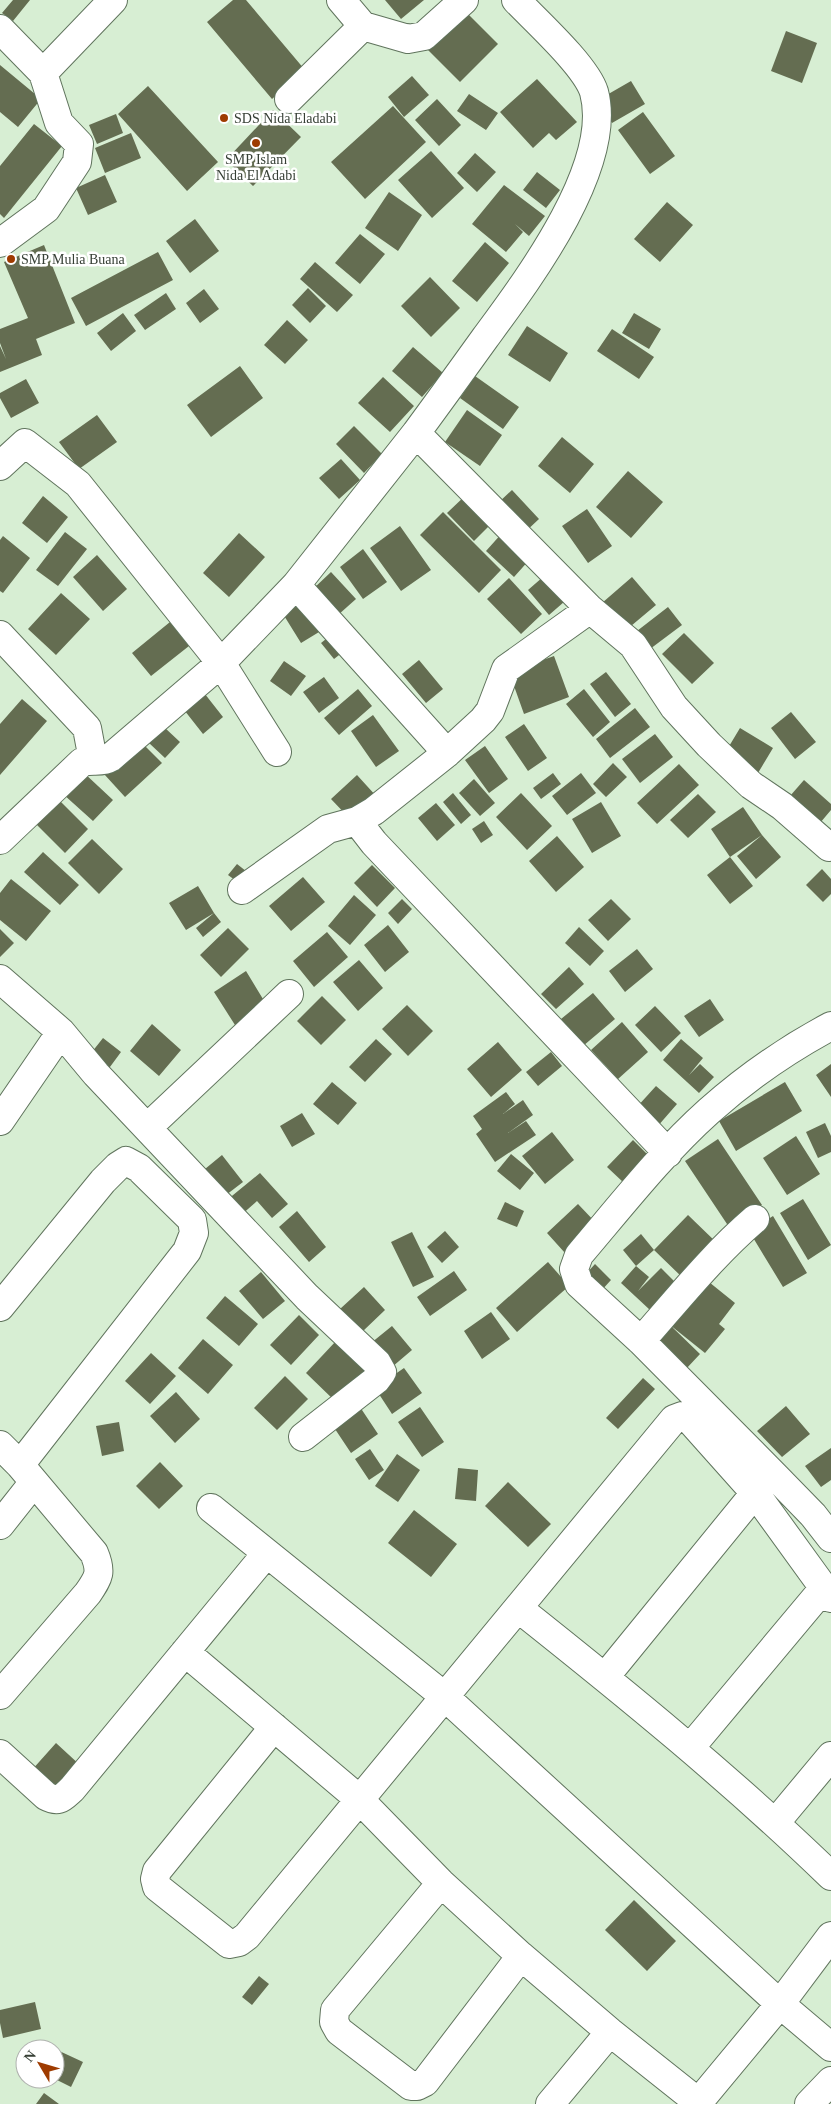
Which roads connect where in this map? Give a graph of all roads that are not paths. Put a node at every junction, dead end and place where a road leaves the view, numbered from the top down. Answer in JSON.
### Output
{"nodes":[{"id":1,"x":113,"y":0,"type":"edge"},
{"id":2,"x":341,"y":0,"type":"edge"},
{"id":3,"x":464,"y":0,"type":"edge"},
{"id":4,"x":516,"y":0,"type":"edge"},
{"id":5,"x":363,"y":26,"type":"junction"},
{"id":6,"x":0,"y":29,"type":"edge"},
{"id":7,"x":43,"y":73,"type":"junction"},
{"id":8,"x":288,"y":99,"type":"dead end"},
{"id":9,"x":0,"y":243,"type":"edge"},
{"id":10,"x":416,"y":434,"type":"junction"},
{"id":11,"x":0,"y":466,"type":"edge"},
{"id":12,"x":296,"y":585,"type":"junction"},
{"id":13,"x":590,"y":608,"type":"junction"},
{"id":14,"x":0,"y":635,"type":"edge"},
{"id":15,"x":221,"y":663,"type":"junction"},
{"id":16,"x":277,"y":752,"type":"dead end"},
{"id":17,"x":447,"y":753,"type":"junction"},
{"id":18,"x":93,"y":760,"type":"junction"},
{"id":19,"x":357,"y":821,"type":"junction"},
{"id":20,"x":0,"y":840,"type":"edge"},
{"id":21,"x":828,"y":848,"type":"dead end"},
{"id":22,"x":242,"y":890,"type":"dead end"},
{"id":23,"x":0,"y":979,"type":"edge"},
{"id":24,"x":289,"y":994,"type":"dead end"},
{"id":25,"x":831,"y":1026,"type":"edge"},
{"id":26,"x":60,"y":1032,"type":"junction"},
{"id":27,"x":0,"y":1121,"type":"edge"},
{"id":28,"x":147,"y":1128,"type":"junction"},
{"id":29,"x":668,"y":1153,"type":"junction"},
{"id":30,"x":755,"y":1219,"type":"dead end"},
{"id":31,"x":0,"y":1307,"type":"edge"},
{"id":32,"x":641,"y":1341,"type":"junction"},
{"id":33,"x":303,"y":1437,"type":"dead end"},
{"id":34,"x":0,"y":1445,"type":"edge"},
{"id":35,"x":27,"y":1473,"type":"junction"},
{"id":36,"x":755,"y":1493,"type":"junction"},
{"id":37,"x":211,"y":1508,"type":"dead end"},
{"id":38,"x":0,"y":1525,"type":"edge"},
{"id":39,"x":831,"y":1538,"type":"edge"},
{"id":40,"x":266,"y":1554,"type":"junction"},
{"id":41,"x":827,"y":1593,"type":"edge"},
{"id":42,"x":518,"y":1608,"type":"junction"},
{"id":43,"x":185,"y":1652,"type":"junction"},
{"id":44,"x":605,"y":1677,"type":"junction"},
{"id":45,"x":0,"y":1695,"type":"edge"},
{"id":46,"x":444,"y":1696,"type":"junction"},
{"id":47,"x":274,"y":1727,"type":"junction"},
{"id":48,"x":690,"y":1748,"type":"junction"},
{"id":49,"x":0,"y":1754,"type":"edge"},
{"id":50,"x":831,"y":1756,"type":"edge"},
{"id":51,"x":359,"y":1799,"type":"junction"},
{"id":52,"x":776,"y":1822,"type":"junction"},
{"id":53,"x":831,"y":1876,"type":"edge"},
{"id":54,"x":441,"y":1883,"type":"junction"},
{"id":55,"x":831,"y":1936,"type":"edge"},
{"id":56,"x":521,"y":1956,"type":"junction"},
{"id":57,"x":780,"y":2004,"type":"junction"},
{"id":58,"x":610,"y":2032,"type":"junction"},
{"id":59,"x":831,"y":2047,"type":"edge"},
{"id":60,"x":831,"y":2081,"type":"edge"},
{"id":61,"x":698,"y":2103,"type":"edge"},
{"id":62,"x":550,"y":2104,"type":"edge"},
{"id":63,"x":809,"y":2104,"type":"edge"}],
"edges":[{"from":1,"to":7,"type":"street"},
{"from":2,"to":5,"type":"street"},
{"from":3,"to":5,"type":"street"},
{"from":4,"to":10,"type":"street"},
{"from":5,"to":8,"type":"street"},
{"from":6,"to":7,"type":"street"},
{"from":7,"to":9,"type":"street"},
{"from":10,"to":12,"type":"street"},
{"from":10,"to":13,"type":"street"},
{"from":11,"to":15,"type":"street"},
{"from":12,"to":15,"type":"street"},
{"from":12,"to":17,"type":"street"},
{"from":13,"to":17,"type":"street"},
{"from":13,"to":21,"type":"street"},
{"from":14,"to":18,"type":"street"},
{"from":15,"to":16,"type":"street"},
{"from":15,"to":18,"type":"street"},
{"from":17,"to":19,"type":"street"},
{"from":18,"to":20,"type":"street"},
{"from":19,"to":22,"type":"street"},
{"from":19,"to":29,"type":"street"},
{"from":23,"to":26,"type":"street"},
{"from":24,"to":28,"type":"street"},
{"from":25,"to":29,"type":"street"},
{"from":26,"to":27,"type":"street"},
{"from":26,"to":28,"type":"street"},
{"from":28,"to":33,"type":"street"},
{"from":29,"to":32,"type":"street"},
{"from":30,"to":32,"type":"street"},
{"from":31,"to":35,"type":"street"},
{"from":32,"to":39,"type":"street"},
{"from":34,"to":35,"type":"street"},
{"from":35,"to":38,"type":"street"},
{"from":35,"to":45,"type":"street"},
{"from":36,"to":41,"type":"street"},
{"from":36,"to":42,"type":"street"},
{"from":36,"to":44,"type":"street"},
{"from":37,"to":40,"type":"street"},
{"from":40,"to":43,"type":"street"},
{"from":40,"to":46,"type":"street"},
{"from":41,"to":48,"type":"street"},
{"from":42,"to":44,"type":"street"},
{"from":42,"to":46,"type":"street"},
{"from":43,"to":47,"type":"street"},
{"from":43,"to":49,"type":"street"},
{"from":44,"to":48,"type":"street"},
{"from":46,"to":51,"type":"street"},
{"from":46,"to":57,"type":"street"},
{"from":47,"to":51,"type":"street"},
{"from":47,"to":51,"type":"street"},
{"from":48,"to":52,"type":"street"},
{"from":50,"to":52,"type":"street"},
{"from":51,"to":54,"type":"street"},
{"from":52,"to":53,"type":"street"},
{"from":54,"to":56,"type":"street"},
{"from":54,"to":56,"type":"street"},
{"from":55,"to":57,"type":"street"},
{"from":56,"to":58,"type":"street"},
{"from":57,"to":59,"type":"street"},
{"from":57,"to":61,"type":"street"},
{"from":58,"to":61,"type":"street"},
{"from":58,"to":62,"type":"street"},
{"from":60,"to":63,"type":"street"}]}
